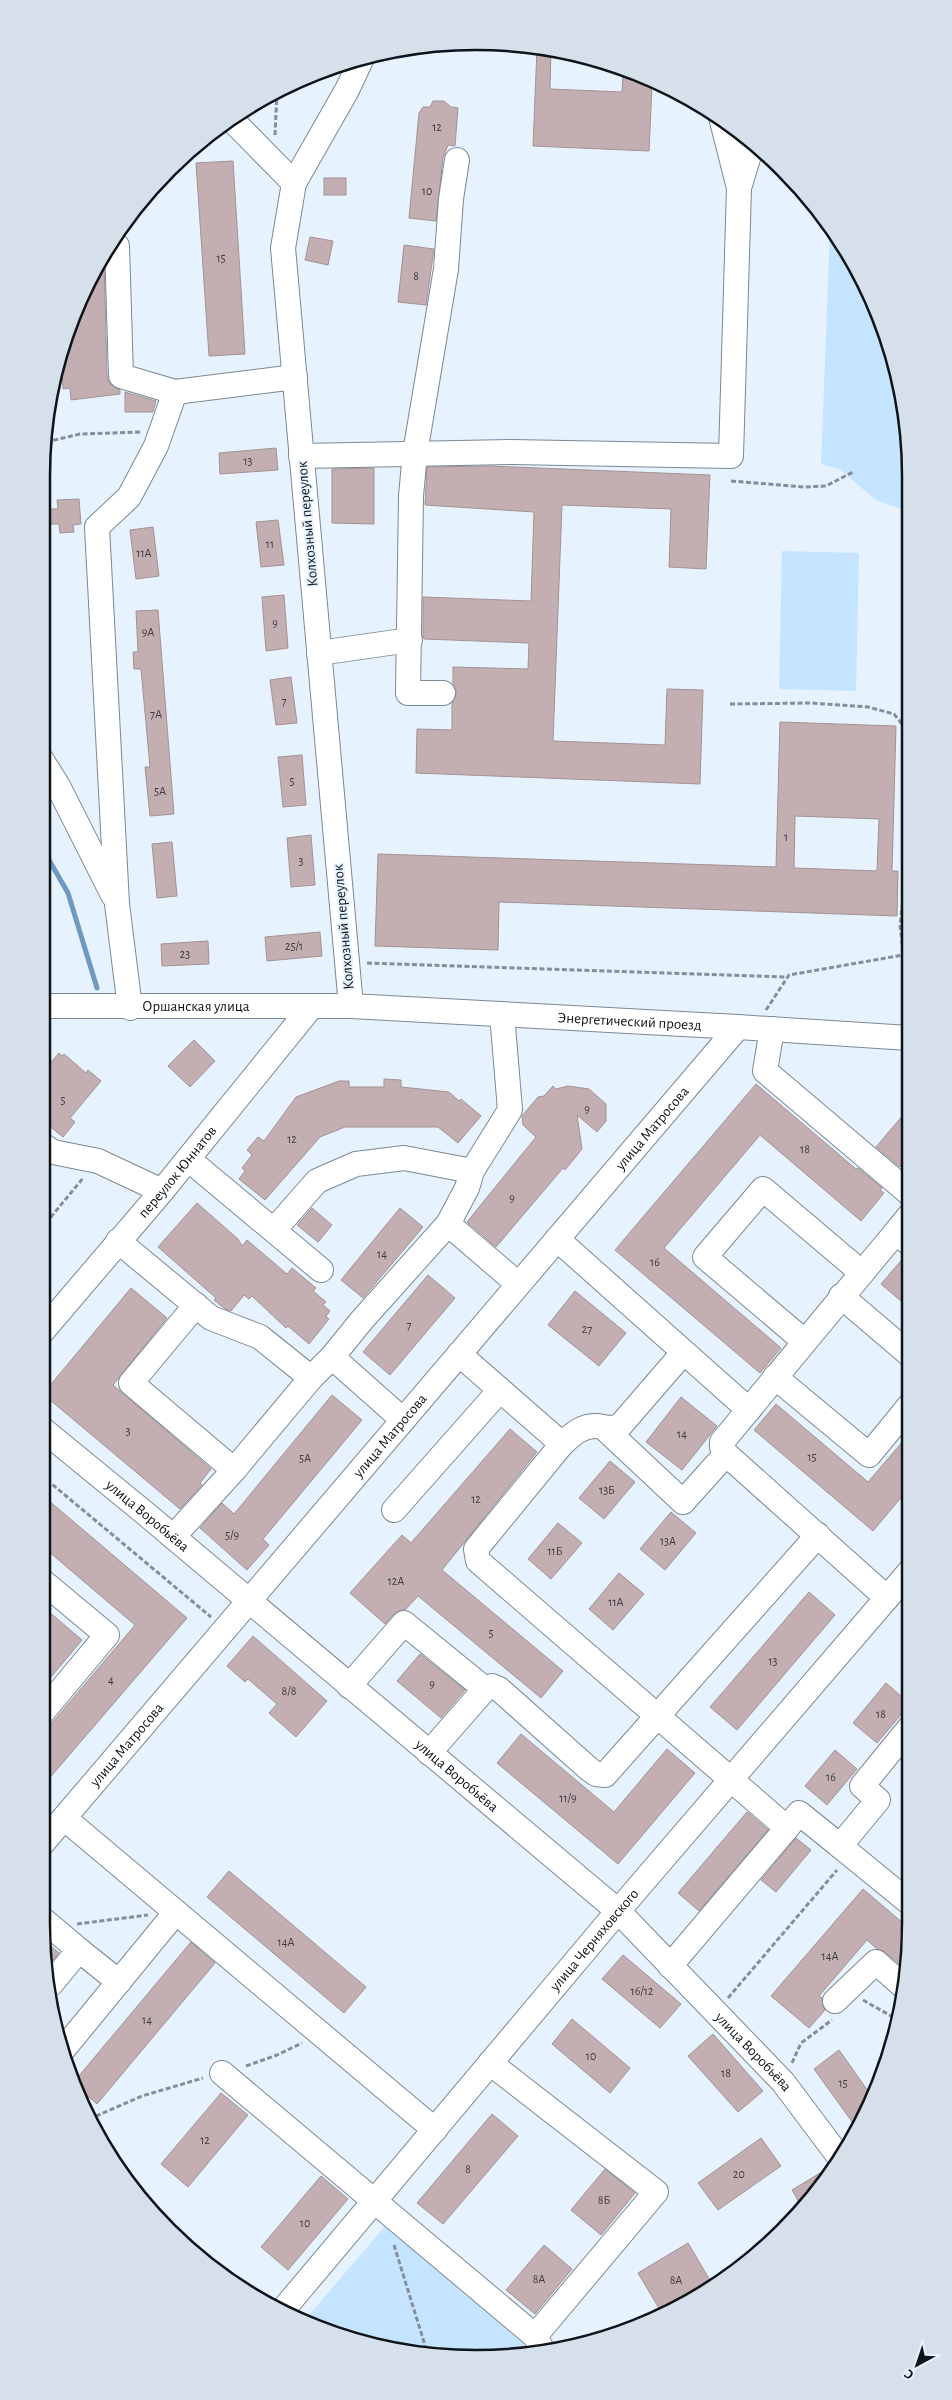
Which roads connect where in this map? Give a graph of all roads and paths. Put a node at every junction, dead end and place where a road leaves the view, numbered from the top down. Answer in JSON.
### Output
{"nodes":[{"id":1,"x":358,"y":68,"type":"edge"},
{"id":2,"x":277,"y":100,"type":"edge"},
{"id":3,"x":236,"y":124,"type":"edge"},
{"id":4,"x":723,"y":130,"type":"edge"},
{"id":5,"x":750,"y":151,"type":"edge"},
{"id":6,"x":271,"y":160,"type":"junction"},
{"id":7,"x":457,"y":160,"type":"dead end"},
{"id":8,"x":294,"y":183,"type":"junction"},
{"id":9,"x":739,"y":188,"type":"junction"},
{"id":10,"x":117,"y":246,"type":"dead end"},
{"id":11,"x":295,"y":377,"type":"junction"},
{"id":12,"x":175,"y":392,"type":"junction"},
{"id":13,"x":161,"y":431,"type":"junction"},
{"id":14,"x":52,"y":441,"type":"edge"},
{"id":15,"x":415,"y":453,"type":"junction"},
{"id":16,"x":301,"y":456,"type":"junction"},
{"id":17,"x":853,"y":472,"type":"dead end"},
{"id":18,"x":732,"y":481,"type":"dead end"},
{"id":19,"x":410,"y":640,"type":"junction"},
{"id":20,"x":319,"y":653,"type":"junction"},
{"id":21,"x":443,"y":693,"type":"dead end"},
{"id":22,"x":730,"y":704,"type":"dead end"},
{"id":23,"x":902,"y":724,"type":"edge"},
{"id":24,"x":50,"y":773,"type":"edge"},
{"id":25,"x":117,"y":904,"type":"junction"},
{"id":26,"x":902,"y":908,"type":"edge"},
{"id":27,"x":902,"y":945,"type":"edge"},
{"id":28,"x":902,"y":955,"type":"edge"},
{"id":29,"x":346,"y":962,"type":"junction"},
{"id":30,"x":786,"y":977,"type":"junction"},
{"id":31,"x":50,"y":1006,"type":"edge"},
{"id":32,"x":350,"y":1006,"type":"junction"},
{"id":33,"x":311,"y":1007,"type":"junction"},
{"id":34,"x":130,"y":1008,"type":"junction"},
{"id":35,"x":502,"y":1014,"type":"junction"},
{"id":36,"x":755,"y":1028,"type":"junction"},
{"id":37,"x":902,"y":1038,"type":"edge"},
{"id":38,"x":50,"y":1150,"type":"edge"},
{"id":39,"x":188,"y":1159,"type":"junction"},
{"id":40,"x":98,"y":1161,"type":"junction"},
{"id":41,"x":472,"y":1171,"type":"junction"},
{"id":42,"x":902,"y":1187,"type":"edge"},
{"id":43,"x":162,"y":1191,"type":"junction"},
{"id":44,"x":50,"y":1218,"type":"edge"},
{"id":45,"x":448,"y":1224,"type":"junction"},
{"id":46,"x":274,"y":1230,"type":"junction"},
{"id":47,"x":902,"y":1233,"type":"edge"},
{"id":48,"x":557,"y":1239,"type":"junction"},
{"id":49,"x":118,"y":1241,"type":"junction"},
{"id":50,"x":321,"y":1270,"type":"dead end"},
{"id":51,"x":862,"y":1273,"type":"junction"},
{"id":52,"x":518,"y":1284,"type":"junction"},
{"id":53,"x":841,"y":1296,"type":"junction"},
{"id":54,"x":196,"y":1305,"type":"junction"},
{"id":55,"x":50,"y":1323,"type":"edge"},
{"id":56,"x":804,"y":1341,"type":"junction"},
{"id":57,"x":902,"y":1348,"type":"edge"},
{"id":58,"x":683,"y":1353,"type":"junction"},
{"id":59,"x":459,"y":1354,"type":"junction"},
{"id":60,"x":332,"y":1357,"type":"junction"},
{"id":61,"x":775,"y":1377,"type":"junction"},
{"id":62,"x":311,"y":1378,"type":"junction"},
{"id":63,"x":500,"y":1390,"type":"junction"},
{"id":64,"x":749,"y":1410,"type":"junction"},
{"id":65,"x":902,"y":1415,"type":"edge"},
{"id":66,"x":402,"y":1420,"type":"junction"},
{"id":67,"x":604,"y":1428,"type":"junction"},
{"id":68,"x":50,"y":1435,"type":"edge"},
{"id":69,"x":562,"y":1444,"type":"junction"},
{"id":70,"x":726,"y":1454,"type":"junction"},
{"id":71,"x":234,"y":1470,"type":"junction"},
{"id":72,"x":50,"y":1483,"type":"edge"},
{"id":73,"x":394,"y":1510,"type":"dead end"},
{"id":74,"x":818,"y":1535,"type":"junction"},
{"id":75,"x":173,"y":1537,"type":"junction"},
{"id":76,"x":902,"y":1580,"type":"edge"},
{"id":77,"x":50,"y":1587,"type":"edge"},
{"id":78,"x":887,"y":1598,"type":"junction"},
{"id":79,"x":248,"y":1601,"type":"junction"},
{"id":80,"x":225,"y":1629,"type":"junction"},
{"id":81,"x":349,"y":1686,"type":"junction"},
{"id":82,"x":485,"y":1689,"type":"junction"},
{"id":83,"x":50,"y":1703,"type":"edge"},
{"id":84,"x":658,"y":1717,"type":"junction"},
{"id":85,"x":902,"y":1737,"type":"edge"},
{"id":86,"x":429,"y":1753,"type":"junction"},
{"id":87,"x":731,"y":1780,"type":"junction"},
{"id":88,"x":64,"y":1818,"type":"junction"},
{"id":89,"x":787,"y":1828,"type":"junction"},
{"id":90,"x":50,"y":1834,"type":"edge"},
{"id":91,"x":842,"y":1854,"type":"junction"},
{"id":92,"x":902,"y":1897,"type":"edge"},
{"id":93,"x":618,"y":1911,"type":"junction"},
{"id":94,"x":176,"y":1912,"type":"junction"},
{"id":95,"x":50,"y":1922,"type":"edge"},
{"id":96,"x":50,"y":1925,"type":"edge"},
{"id":97,"x":79,"y":1950,"type":"junction"},
{"id":98,"x":670,"y":1966,"type":"junction"},
{"id":99,"x":54,"y":1980,"type":"edge"},
{"id":100,"x":898,"y":1981,"type":"edge"},
{"id":101,"x":119,"y":1982,"type":"junction"},
{"id":102,"x":861,"y":1998,"type":"dead end"},
{"id":103,"x":837,"y":2008,"type":"joint"},
{"id":104,"x":715,"y":2012,"type":"junction"},
{"id":105,"x":892,"y":2016,"type":"edge"},
{"id":106,"x":68,"y":2043,"type":"edge"},
{"id":107,"x":490,"y":2063,"type":"junction"},
{"id":108,"x":222,"y":2073,"type":"dead end"},
{"id":109,"x":783,"y":2082,"type":"junction"},
{"id":110,"x":435,"y":2130,"type":"junction"},
{"id":111,"x":836,"y":2152,"type":"edge"},
{"id":112,"x":379,"y":2207,"type":"junction"},
{"id":113,"x":287,"y":2306,"type":"edge"},
{"id":114,"x":539,"y":2343,"type":"edge"},
{"id":115,"x":425,"y":2347,"type":"edge"}],
"edges":[{"from":1,"to":8,"type":"street","name":"Колхозный переулок"},
{"from":2,"to":6,"type":"path"},
{"from":3,"to":6,"type":"street"},
{"from":4,"to":9,"type":"street"},
{"from":5,"to":9,"type":"street"},
{"from":6,"to":8,"type":"street"},
{"from":7,"to":15,"type":"street"},
{"from":8,"to":11,"type":"street","name":"Колхозный переулок"},
{"from":9,"to":15,"type":"street"},
{"from":10,"to":12,"type":"street"},
{"from":11,"to":12,"type":"street"},
{"from":11,"to":16,"type":"street","name":"Колхозный переулок"},
{"from":12,"to":13,"type":"street"},
{"from":13,"to":14,"type":"path"},
{"from":13,"to":25,"type":"street"},
{"from":15,"to":16,"type":"street"},
{"from":15,"to":19,"type":"street"},
{"from":16,"to":20,"type":"street","name":"Колхозный переулок"},
{"from":17,"to":18,"type":"path"},
{"from":19,"to":20,"type":"street"},
{"from":19,"to":21,"type":"street"},
{"from":20,"to":29,"type":"street","name":"Колхозный переулок"},
{"from":22,"to":23,"type":"path"},
{"from":24,"to":25,"type":"street"},
{"from":25,"to":34,"type":"street"},
{"from":26,"to":27,"type":"path"},
{"from":28,"to":30,"type":"path"},
{"from":29,"to":30,"type":"path"},
{"from":29,"to":32,"type":"street","name":"Колхозный переулок"},
{"from":30,"to":36,"type":"path"},
{"from":31,"to":34,"type":"street","name":"Оршанская улица"},
{"from":32,"to":33,"type":"street","name":"Оршанская улица"},
{"from":32,"to":35,"type":"street","name":"Энергетический проезд"},
{"from":33,"to":34,"type":"street","name":"Оршанская улица"},
{"from":33,"to":39,"type":"street","name":"переулок Юннатов"},
{"from":35,"to":36,"type":"street","name":"Энергетический проезд"},
{"from":35,"to":41,"type":"street"},
{"from":36,"to":37,"type":"street","name":"Энергетический проезд"},
{"from":36,"to":42,"type":"street"},
{"from":36,"to":48,"type":"street","name":"улица Матросова"},
{"from":38,"to":40,"type":"street"},
{"from":39,"to":43,"type":"street","name":"переулок Юннатов"},
{"from":39,"to":46,"type":"street"},
{"from":40,"to":43,"type":"street"},
{"from":40,"to":44,"type":"path"},
{"from":41,"to":45,"type":"street"},
{"from":41,"to":46,"type":"street"},
{"from":43,"to":49,"type":"street","name":"переулок Юннатов"},
{"from":45,"to":52,"type":"street"},
{"from":45,"to":60,"type":"street"},
{"from":46,"to":50,"type":"street"},
{"from":47,"to":51,"type":"street"},
{"from":48,"to":52,"type":"street","name":"улица Матросова"},
{"from":48,"to":58,"type":"street"},
{"from":49,"to":54,"type":"street"},
{"from":49,"to":55,"type":"street","name":"переулок Юннатов"},
{"from":51,"to":53,"type":"street"},
{"from":51,"to":56,"type":"street"},
{"from":52,"to":59,"type":"street","name":"улица Матросова"},
{"from":53,"to":56,"type":"street"},
{"from":53,"to":57,"type":"street"},
{"from":54,"to":62,"type":"street"},
{"from":54,"to":71,"type":"street"},
{"from":56,"to":61,"type":"street"},
{"from":58,"to":64,"type":"street"},
{"from":58,"to":67,"type":"street"},
{"from":59,"to":63,"type":"street"},
{"from":59,"to":66,"type":"street","name":"улица Матросова"},
{"from":60,"to":62,"type":"street"},
{"from":60,"to":66,"type":"street"},
{"from":61,"to":64,"type":"street"},
{"from":61,"to":65,"type":"street"},
{"from":62,"to":71,"type":"street"},
{"from":63,"to":69,"type":"street"},
{"from":63,"to":73,"type":"street"},
{"from":64,"to":70,"type":"street"},
{"from":66,"to":79,"type":"street","name":"улица Матросова"},
{"from":67,"to":69,"type":"street"},
{"from":67,"to":70,"type":"street"},
{"from":68,"to":75,"type":"street","name":"улица Воробьёва"},
{"from":69,"to":84,"type":"street"},
{"from":70,"to":74,"type":"street"},
{"from":71,"to":75,"type":"street"},
{"from":72,"to":80,"type":"path"},
{"from":74,"to":78,"type":"street"},
{"from":74,"to":84,"type":"street"},
{"from":75,"to":79,"type":"street","name":"улица Воробьёва"},
{"from":76,"to":78,"type":"street","name":"улица Черняховского"},
{"from":77,"to":83,"type":"street"},
{"from":78,"to":87,"type":"street","name":"улица Черняховского"},
{"from":79,"to":80,"type":"street","name":"улица Матросова"},
{"from":79,"to":81,"type":"street","name":"улица Воробьёва"},
{"from":80,"to":88,"type":"street","name":"улица Матросова"},
{"from":81,"to":82,"type":"street"},
{"from":81,"to":86,"type":"street","name":"улица Воробьёва"},
{"from":82,"to":84,"type":"street"},
{"from":82,"to":86,"type":"street"},
{"from":84,"to":87,"type":"street"},
{"from":85,"to":91,"type":"street"},
{"from":86,"to":93,"type":"street","name":"улица Воробьёва"},
{"from":87,"to":89,"type":"street"},
{"from":87,"to":93,"type":"street","name":"улица Черняховского"},
{"from":88,"to":90,"type":"street","name":"улица Матросова"},
{"from":88,"to":94,"type":"street"},
{"from":89,"to":91,"type":"street"},
{"from":89,"to":98,"type":"street"},
{"from":91,"to":92,"type":"street"},
{"from":91,"to":104,"type":"path"},
{"from":93,"to":98,"type":"street","name":"улица Воробьёва"},
{"from":93,"to":107,"type":"street","name":"улица Черняховского"},
{"from":94,"to":95,"type":"path"},
{"from":94,"to":101,"type":"street"},
{"from":94,"to":110,"type":"street"},
{"from":96,"to":97,"type":"street"},
{"from":97,"to":99,"type":"street"},
{"from":97,"to":101,"type":"street"},
{"from":98,"to":104,"type":"street","name":"улица Воробьёва"},
{"from":100,"to":103,"type":"street"},
{"from":101,"to":106,"type":"street"},
{"from":102,"to":105,"type":"path"},
{"from":103,"to":109,"type":"path"},
{"from":104,"to":109,"type":"street","name":"улица Воробьёва"},
{"from":107,"to":110,"type":"street","name":"улица Черняховского"},
{"from":107,"to":114,"type":"street"},
{"from":108,"to":112,"type":"street"},
{"from":109,"to":111,"type":"street","name":"улица Воробьёва"},
{"from":110,"to":112,"type":"street","name":"улица Черняховского"},
{"from":112,"to":113,"type":"street","name":"улица Черняховского"},
{"from":112,"to":114,"type":"street"},
{"from":112,"to":115,"type":"path"}]}
